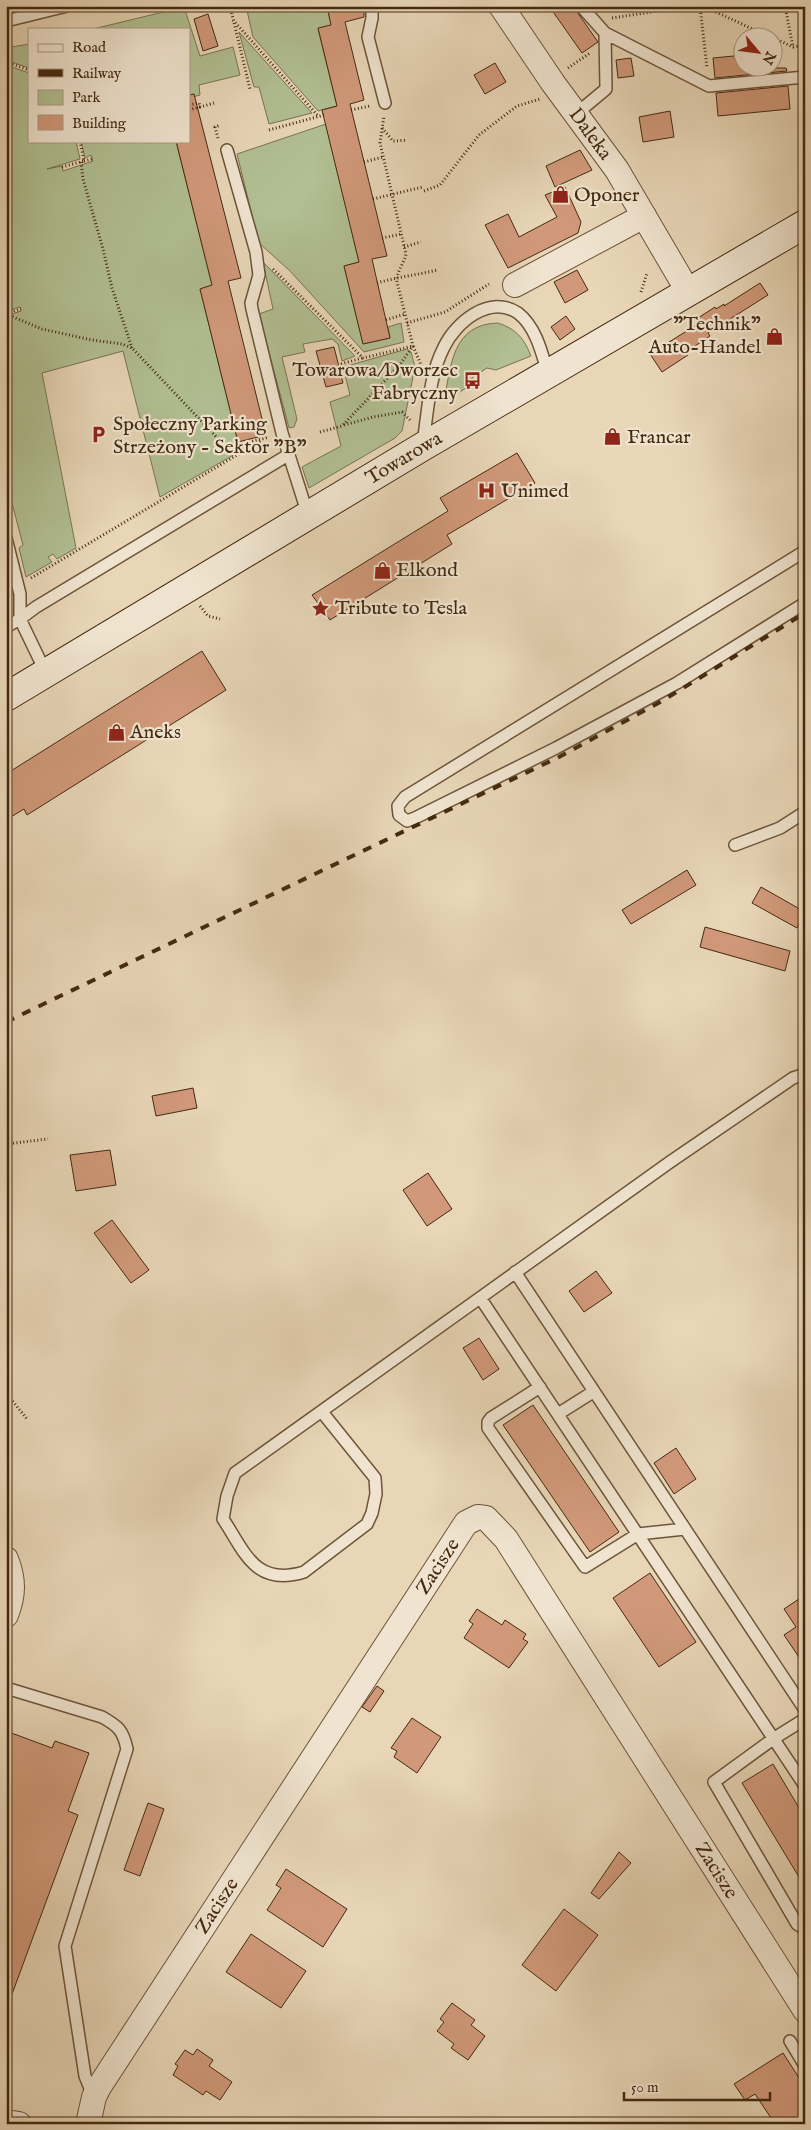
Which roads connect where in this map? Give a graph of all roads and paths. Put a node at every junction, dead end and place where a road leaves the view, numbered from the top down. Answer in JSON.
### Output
{"nodes":[{"id":1,"x":67,"y":6,"type":"edge"},
{"id":2,"x":230,"y":6,"type":"edge"},
{"id":3,"x":372,"y":6,"type":"edge"},
{"id":4,"x":501,"y":6,"type":"edge"},
{"id":5,"x":581,"y":6,"type":"edge"},
{"id":6,"x":690,"y":6,"type":"edge"},
{"id":7,"x":701,"y":6,"type":"edge"},
{"id":8,"x":785,"y":6,"type":"edge"},
{"id":9,"x":233,"y":20,"type":"junction"},
{"id":10,"x":593,"y":20,"type":"junction"},
{"id":11,"x":6,"y":21,"type":"edge"},
{"id":12,"x":750,"y":28,"type":"edge"},
{"id":13,"x":605,"y":38,"type":"junction"},
{"id":14,"x":784,"y":43,"type":"edge"},
{"id":15,"x":805,"y":45,"type":"edge"},
{"id":16,"x":793,"y":47,"type":"junction"},
{"id":17,"x":6,"y":62,"type":"edge"},
{"id":18,"x":28,"y":70,"type":"edge"},
{"id":19,"x":564,"y":71,"type":"dead end"},
{"id":20,"x":805,"y":77,"type":"edge"},
{"id":21,"x":709,"y":86,"type":"junction"},
{"id":22,"x":250,"y":89,"type":"dead end"},
{"id":23,"x":548,"y":98,"type":"dead end"},
{"id":24,"x":385,"y":102,"type":"joint"},
{"id":25,"x":214,"y":103,"type":"dead end"},
{"id":26,"x":190,"y":105,"type":"edge"},
{"id":27,"x":200,"y":107,"type":"junction"},
{"id":28,"x":190,"y":110,"type":"edge"},
{"id":29,"x":576,"y":114,"type":"junction"},
{"id":30,"x":382,"y":128,"type":"junction"},
{"id":31,"x":269,"y":130,"type":"dead end"},
{"id":32,"x":407,"y":140,"type":"dead end"},
{"id":33,"x":80,"y":142,"type":"edge"},
{"id":34,"x":227,"y":150,"type":"dead end"},
{"id":35,"x":384,"y":157,"type":"junction"},
{"id":36,"x":92,"y":159,"type":"dead end"},
{"id":37,"x":82,"y":162,"type":"junction"},
{"id":38,"x":364,"y":162,"type":"dead end"},
{"id":39,"x":62,"y":167,"type":"dead end"},
{"id":40,"x":393,"y":196,"type":"junction"},
{"id":41,"x":373,"y":199,"type":"dead end"},
{"id":42,"x":644,"y":216,"type":"junction"},
{"id":43,"x":805,"y":224,"type":"edge"},
{"id":44,"x":402,"y":234,"type":"junction"},
{"id":45,"x":382,"y":238,"type":"dead end"},
{"id":46,"x":421,"y":242,"type":"dead end"},
{"id":47,"x":404,"y":247,"type":"junction"},
{"id":48,"x":256,"y":252,"type":"junction"},
{"id":49,"x":437,"y":270,"type":"dead end"},
{"id":50,"x":647,"y":274,"type":"dead end"},
{"id":51,"x":396,"y":277,"type":"junction"},
{"id":52,"x":377,"y":283,"type":"dead end"},
{"id":53,"x":489,"y":284,"type":"dead end"},
{"id":54,"x":515,"y":286,"type":"joint"},
{"id":55,"x":689,"y":292,"type":"junction"},
{"id":56,"x":639,"y":300,"type":"dead end"},
{"id":57,"x":503,"y":308,"type":"junction"},
{"id":58,"x":20,"y":309,"type":"dead end"},
{"id":59,"x":6,"y":314,"type":"edge"},
{"id":60,"x":405,"y":314,"type":"junction"},
{"id":61,"x":386,"y":320,"type":"dead end"},
{"id":62,"x":407,"y":323,"type":"junction"},
{"id":63,"x":413,"y":346,"type":"junction"},
{"id":64,"x":132,"y":348,"type":"junction"},
{"id":65,"x":363,"y":358,"type":"junction"},
{"id":66,"x":341,"y":364,"type":"dead end"},
{"id":67,"x":423,"y":370,"type":"dead end"},
{"id":68,"x":548,"y":374,"type":"junction"},
{"id":69,"x":413,"y":422,"type":"dead end"},
{"id":70,"x":342,"y":426,"type":"junction"},
{"id":71,"x":320,"y":432,"type":"dead end"},
{"id":72,"x":282,"y":433,"type":"junction"},
{"id":73,"x":265,"y":439,"type":"junction"},
{"id":74,"x":422,"y":447,"type":"junction"},
{"id":75,"x":288,"y":455,"type":"junction"},
{"id":76,"x":308,"y":516,"type":"junction"},
{"id":77,"x":6,"y":538,"type":"edge"},
{"id":78,"x":805,"y":552,"type":"edge"},
{"id":79,"x":18,"y":585,"type":"junction"},
{"id":80,"x":805,"y":602,"type":"edge"},
{"id":81,"x":198,"y":604,"type":"dead end"},
{"id":82,"x":20,"y":619,"type":"junction"},
{"id":83,"x":220,"y":620,"type":"dead end"},
{"id":84,"x":6,"y":627,"type":"edge"},
{"id":85,"x":46,"y":674,"type":"junction"},
{"id":86,"x":6,"y":697,"type":"edge"},
{"id":87,"x":805,"y":812,"type":"edge"},
{"id":88,"x":734,"y":844,"type":"dead end"},
{"id":89,"x":805,"y":1074,"type":"edge"},
{"id":90,"x":48,"y":1139,"type":"dead end"},
{"id":91,"x":6,"y":1144,"type":"edge"},
{"id":92,"x":515,"y":1272,"type":"junction"},
{"id":93,"x":481,"y":1299,"type":"junction"},
{"id":94,"x":540,"y":1387,"type":"junction"},
{"id":95,"x":6,"y":1392,"type":"edge"},
{"id":96,"x":593,"y":1392,"type":"junction"},
{"id":97,"x":322,"y":1412,"type":"junction"},
{"id":98,"x":558,"y":1414,"type":"junction"},
{"id":99,"x":27,"y":1419,"type":"dead end"},
{"id":100,"x":685,"y":1529,"type":"junction"},
{"id":101,"x":638,"y":1534,"type":"junction"},
{"id":102,"x":10,"y":1570,"type":"edge"},
{"id":103,"x":6,"y":1615,"type":"edge"},
{"id":104,"x":6,"y":1688,"type":"edge"},
{"id":105,"x":805,"y":1710,"type":"edge"},
{"id":106,"x":805,"y":1719,"type":"edge"},
{"id":107,"x":773,"y":1739,"type":"junction"},
{"id":108,"x":805,"y":1786,"type":"edge"},
{"id":109,"x":805,"y":1929,"type":"edge"},
{"id":110,"x":805,"y":2010,"type":"edge"},
{"id":111,"x":790,"y":2041,"type":"dead end"},
{"id":112,"x":805,"y":2066,"type":"edge"},
{"id":113,"x":94,"y":2097,"type":"junction"},
{"id":114,"x":6,"y":2122,"type":"edge"},
{"id":115,"x":19,"y":2124,"type":"edge"},
{"id":116,"x":88,"y":2124,"type":"edge"}],
"edges":[{"from":1,"to":11,"type":"lane"},
{"from":2,"to":9,"type":"path"},
{"from":3,"to":24,"type":"lane"},
{"from":4,"to":29,"type":"street","name":"Daleka"},
{"from":5,"to":10,"type":"lane"},
{"from":6,"to":10,"type":"path"},
{"from":7,"to":12,"type":"path"},
{"from":7,"to":21,"type":"path"},
{"from":8,"to":16,"type":"path"},
{"from":9,"to":22,"type":"path"},
{"from":9,"to":31,"type":"path"},
{"from":10,"to":13,"type":"lane"},
{"from":13,"to":19,"type":"path"},
{"from":13,"to":21,"type":"lane"},
{"from":13,"to":29,"type":"lane"},
{"from":14,"to":16,"type":"path"},
{"from":15,"to":16,"type":"path"},
{"from":17,"to":18,"type":"path"},
{"from":20,"to":21,"type":"lane"},
{"from":23,"to":40,"type":"path"},
{"from":24,"to":30,"type":"path"},
{"from":25,"to":27,"type":"path"},
{"from":26,"to":27,"type":"path"},
{"from":27,"to":28,"type":"path"},
{"from":29,"to":42,"type":"street","name":"Daleka"},
{"from":30,"to":32,"type":"path"},
{"from":30,"to":35,"type":"path"},
{"from":33,"to":37,"type":"path"},
{"from":34,"to":48,"type":"lane"},
{"from":35,"to":38,"type":"path"},
{"from":35,"to":40,"type":"path"},
{"from":36,"to":37,"type":"path"},
{"from":37,"to":39,"type":"path"},
{"from":37,"to":64,"type":"path"},
{"from":40,"to":41,"type":"path"},
{"from":40,"to":44,"type":"path"},
{"from":42,"to":54,"type":"street"},
{"from":42,"to":55,"type":"street","name":"Daleka"},
{"from":43,"to":55,"type":"main road","name":"Towarowa"},
{"from":44,"to":45,"type":"path"},
{"from":44,"to":47,"type":"path"},
{"from":46,"to":47,"type":"path"},
{"from":47,"to":51,"type":"path"},
{"from":48,"to":65,"type":"path"},
{"from":48,"to":72,"type":"lane"},
{"from":49,"to":51,"type":"path"},
{"from":50,"to":56,"type":"path"},
{"from":51,"to":52,"type":"path"},
{"from":51,"to":60,"type":"path"},
{"from":53,"to":62,"type":"path"},
{"from":54,"to":57,"type":"lane"},
{"from":55,"to":68,"type":"main road","name":"Towarowa"},
{"from":57,"to":68,"type":"lane"},
{"from":57,"to":74,"type":"lane"},
{"from":58,"to":59,"type":"path"},
{"from":59,"to":64,"type":"path"},
{"from":60,"to":61,"type":"path"},
{"from":60,"to":62,"type":"path"},
{"from":62,"to":63,"type":"path"},
{"from":63,"to":65,"type":"path"},
{"from":63,"to":67,"type":"path"},
{"from":63,"to":70,"type":"path"},
{"from":64,"to":73,"type":"path"},
{"from":65,"to":66,"type":"path"},
{"from":68,"to":74,"type":"main road","name":"Towarowa"},
{"from":69,"to":70,"type":"path"},
{"from":70,"to":71,"type":"path"},
{"from":72,"to":73,"type":"path"},
{"from":72,"to":75,"type":"lane"},
{"from":73,"to":79,"type":"path"},
{"from":74,"to":76,"type":"main road","name":"Towarowa"},
{"from":75,"to":76,"type":"lane"},
{"from":75,"to":82,"type":"lane"},
{"from":76,"to":85,"type":"main road","name":"Towarowa"},
{"from":77,"to":79,"type":"lane"},
{"from":78,"to":80,"type":"lane"},
{"from":79,"to":82,"type":"lane"},
{"from":81,"to":83,"type":"path"},
{"from":82,"to":84,"type":"lane"},
{"from":82,"to":85,"type":"lane"},
{"from":85,"to":86,"type":"main road","name":"Towarowa"},
{"from":87,"to":88,"type":"lane"},
{"from":89,"to":92,"type":"lane"},
{"from":90,"to":91,"type":"path"},
{"from":92,"to":93,"type":"lane"},
{"from":92,"to":96,"type":"lane"},
{"from":93,"to":94,"type":"lane"},
{"from":93,"to":97,"type":"lane"},
{"from":94,"to":98,"type":"lane"},
{"from":94,"to":101,"type":"lane"},
{"from":95,"to":99,"type":"path"},
{"from":96,"to":98,"type":"lane"},
{"from":96,"to":100,"type":"lane"},
{"from":97,"to":97,"type":"lane"},
{"from":98,"to":101,"type":"lane"},
{"from":100,"to":101,"type":"lane"},
{"from":100,"to":105,"type":"lane"},
{"from":101,"to":107,"type":"lane"},
{"from":102,"to":103,"type":"street"},
{"from":104,"to":113,"type":"lane"},
{"from":106,"to":107,"type":"lane"},
{"from":107,"to":108,"type":"lane"},
{"from":107,"to":109,"type":"lane"},
{"from":110,"to":113,"type":"street","name":"Zacisze"},
{"from":111,"to":112,"type":"lane"},
{"from":113,"to":116,"type":"street","name":"Zacisze"},
{"from":114,"to":115,"type":"street"}]}
